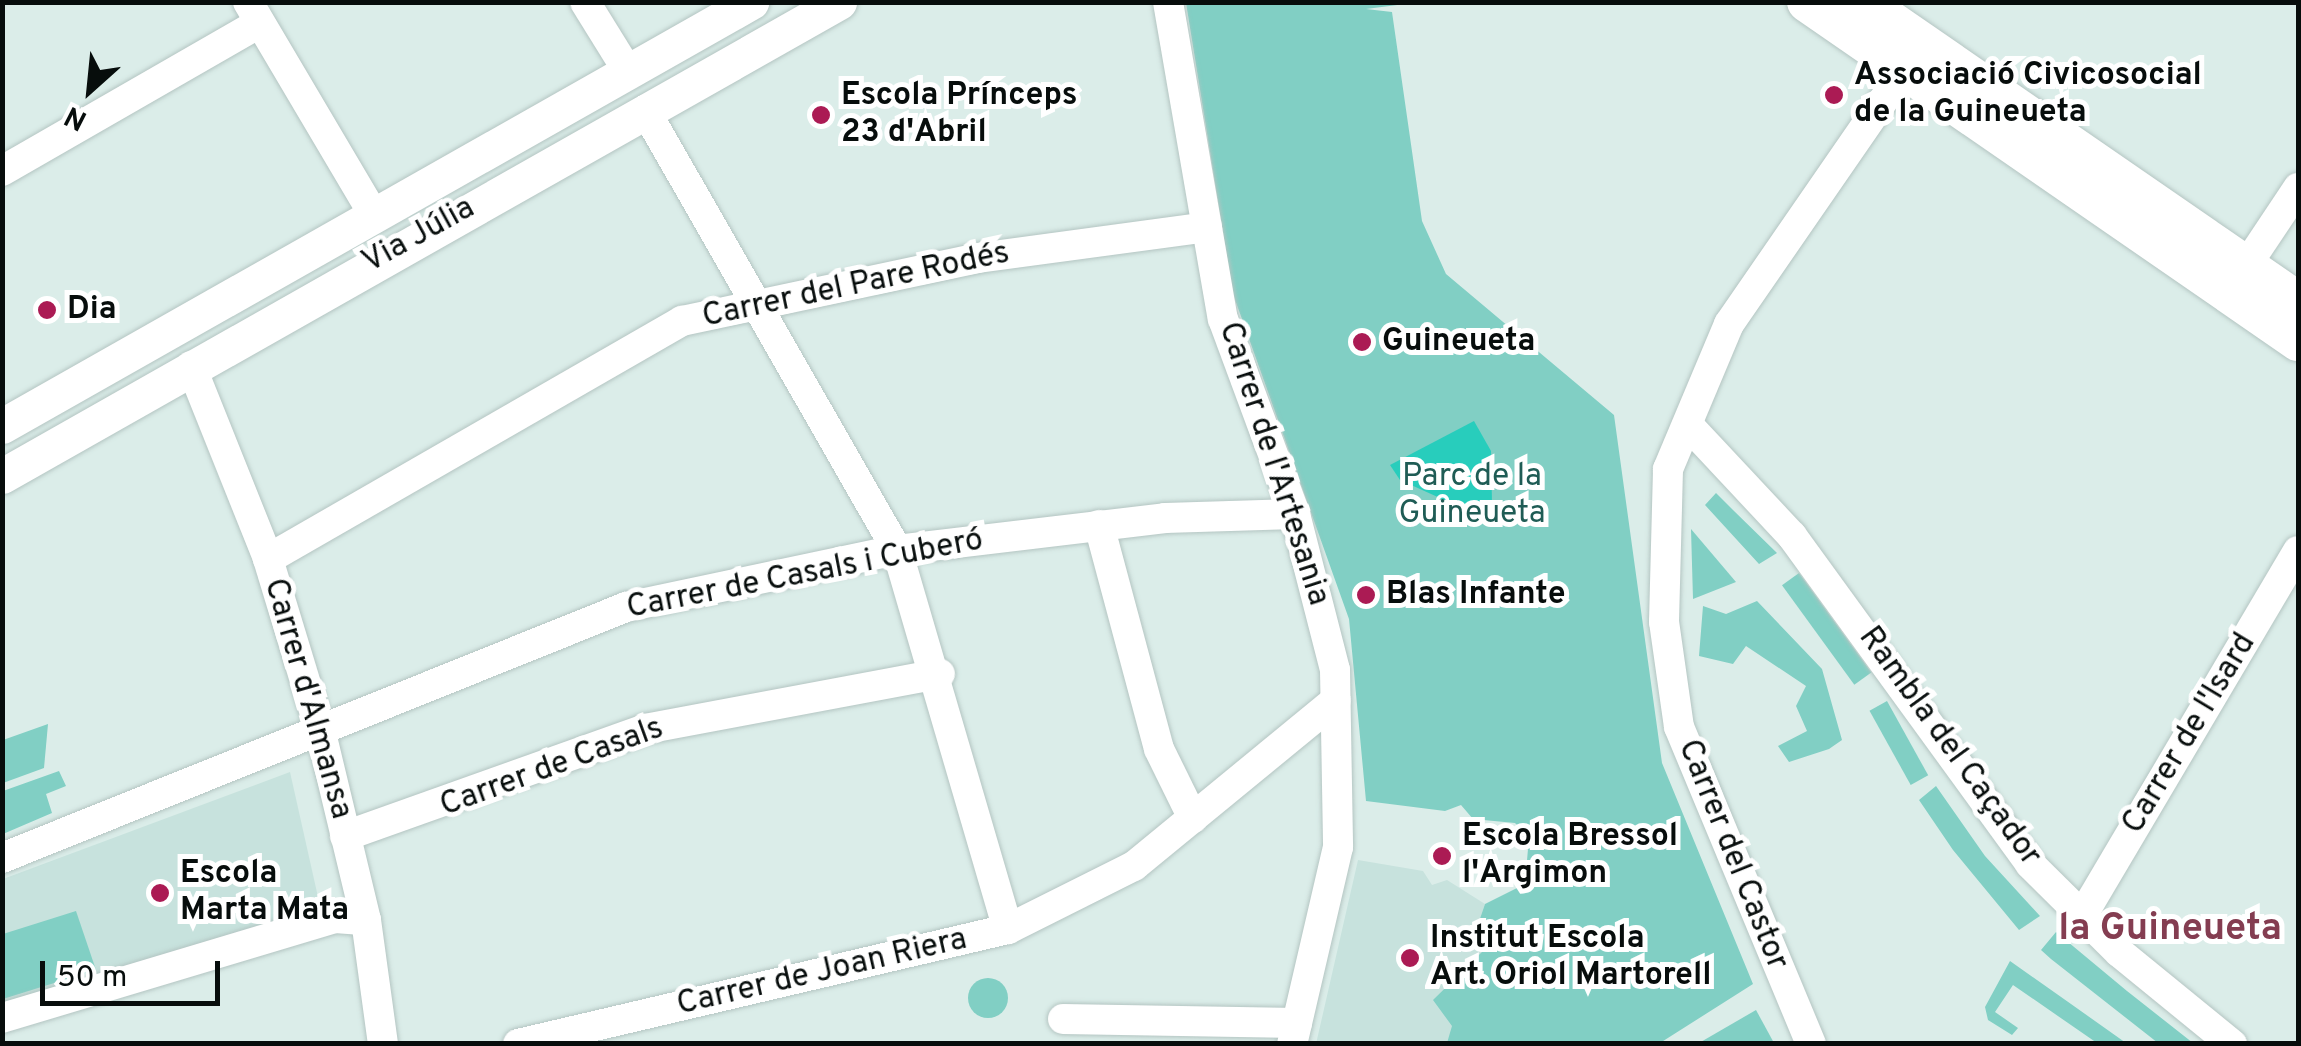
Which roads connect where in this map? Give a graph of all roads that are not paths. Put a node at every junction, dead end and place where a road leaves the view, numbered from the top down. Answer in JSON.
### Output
{"nodes":[{"id":1,"x":586,"y":2,"type":"edge"},
{"id":2,"x":751,"y":2,"type":"edge"},
{"id":3,"x":839,"y":2,"type":"edge"},
{"id":4,"x":1168,"y":2,"type":"edge"},
{"id":5,"x":1807,"y":2,"type":"edge"},
{"id":6,"x":1863,"y":2,"type":"edge"},
{"id":7,"x":254,"y":13,"type":"edge"},
{"id":8,"x":1913,"y":56,"type":"junction"},
{"id":9,"x":626,"y":68,"type":"junction"},
{"id":10,"x":645,"y":110,"type":"junction"},
{"id":11,"x":2,"y":171,"type":"edge"},
{"id":12,"x":2298,"y":188,"type":"edge"},
{"id":13,"x":374,"y":215,"type":"junction"},
{"id":14,"x":1206,"y":227,"type":"junction"},
{"id":15,"x":2237,"y":280,"type":"junction"},
{"id":16,"x":2298,"y":302,"type":"edge"},
{"id":17,"x":762,"y":308,"type":"junction"},
{"id":18,"x":2298,"y":340,"type":"edge"},
{"id":19,"x":191,"y":366,"type":"junction"},
{"id":20,"x":2,"y":426,"type":"edge"},
{"id":21,"x":1690,"y":427,"type":"junction"},
{"id":22,"x":2,"y":476,"type":"edge"},
{"id":23,"x":1295,"y":514,"type":"junction"},
{"id":24,"x":1100,"y":525,"type":"junction"},
{"id":25,"x":897,"y":550,"type":"junction"},
{"id":26,"x":2298,"y":551,"type":"edge"},
{"id":27,"x":268,"y":559,"type":"junction"},
{"id":28,"x":940,"y":674,"type":"junction"},
{"id":29,"x":1336,"y":700,"type":"junction"},
{"id":30,"x":322,"y":737,"type":"junction"},
{"id":31,"x":1193,"y":818,"type":"junction"},
{"id":32,"x":345,"y":836,"type":"junction"},
{"id":33,"x":2,"y":858,"type":"edge"},
{"id":34,"x":2082,"y":916,"type":"junction"},
{"id":35,"x":366,"y":920,"type":"junction"},
{"id":36,"x":1008,"y":928,"type":"junction"},
{"id":37,"x":2,"y":1018,"type":"edge"},
{"id":38,"x":1063,"y":1020,"type":"dead end"},
{"id":39,"x":1294,"y":1033,"type":"edge"},
{"id":40,"x":382,"y":1044,"type":"edge"},
{"id":41,"x":518,"y":1044,"type":"edge"},
{"id":42,"x":1811,"y":1044,"type":"edge"},
{"id":43,"x":2232,"y":1044,"type":"edge"}],
"edges":[{"from":1,"to":9,"type":"street"},
{"from":2,"to":9,"type":"street","name":"Via Júlia"},
{"from":3,"to":10,"type":"street","name":"Via Júlia"},
{"from":4,"to":14,"type":"street","name":"Carrer de l'Artesania"},
{"from":5,"to":8,"type":"main road"},
{"from":6,"to":8,"type":"main road"},
{"from":7,"to":11,"type":"street"},
{"from":7,"to":13,"type":"street"},
{"from":8,"to":15,"type":"main road"},
{"from":8,"to":21,"type":"street","name":"Carrer del Castor"},
{"from":9,"to":13,"type":"street","name":"Via Júlia"},
{"from":10,"to":17,"type":"street"},
{"from":10,"to":19,"type":"street","name":"Via Júlia"},
{"from":12,"to":15,"type":"street"},
{"from":13,"to":20,"type":"street","name":"Via Júlia"},
{"from":14,"to":17,"type":"street","name":"Carrer del Pare Rodés"},
{"from":14,"to":23,"type":"street","name":"Carrer de l'Artesania"},
{"from":15,"to":16,"type":"main road"},
{"from":15,"to":18,"type":"main road"},
{"from":17,"to":25,"type":"street"},
{"from":17,"to":27,"type":"street","name":"Carrer del Pare Rodés"},
{"from":19,"to":22,"type":"street","name":"Via Júlia"},
{"from":19,"to":27,"type":"street","name":"Carrer d'Almansa"},
{"from":21,"to":34,"type":"street","name":"Rambla del Caçador"},
{"from":21,"to":42,"type":"street","name":"Carrer del Castor"},
{"from":23,"to":24,"type":"street","name":"Carrer de Casals i Cuberó"},
{"from":23,"to":29,"type":"street","name":"Carrer de l'Artesania"},
{"from":24,"to":25,"type":"street","name":"Carrer de Casals i Cuberó"},
{"from":24,"to":31,"type":"street"},
{"from":25,"to":28,"type":"street"},
{"from":25,"to":30,"type":"street","name":"Carrer de Casals i Cuberó"},
{"from":26,"to":34,"type":"street","name":"Carrer de l'Isard"},
{"from":27,"to":30,"type":"street","name":"Carrer d'Almansa"},
{"from":28,"to":32,"type":"street","name":"Carrer de Casals"},
{"from":28,"to":36,"type":"street"},
{"from":29,"to":31,"type":"street","name":"Carrer de Joan Riera"},
{"from":29,"to":39,"type":"street","name":"Carrer de l'Artesania"},
{"from":30,"to":32,"type":"street","name":"Carrer d'Almansa"},
{"from":30,"to":33,"type":"street","name":"Carrer de Casals i Cuberó"},
{"from":31,"to":36,"type":"street","name":"Carrer de Joan Riera"},
{"from":32,"to":35,"type":"street","name":"Carrer d'Almansa"},
{"from":34,"to":43,"type":"street","name":"Rambla del Caçador"},
{"from":35,"to":37,"type":"street"},
{"from":35,"to":40,"type":"street","name":"Carrer d'Almansa"},
{"from":36,"to":41,"type":"street","name":"Carrer de Joan Riera"},
{"from":38,"to":39,"type":"street"}]}
